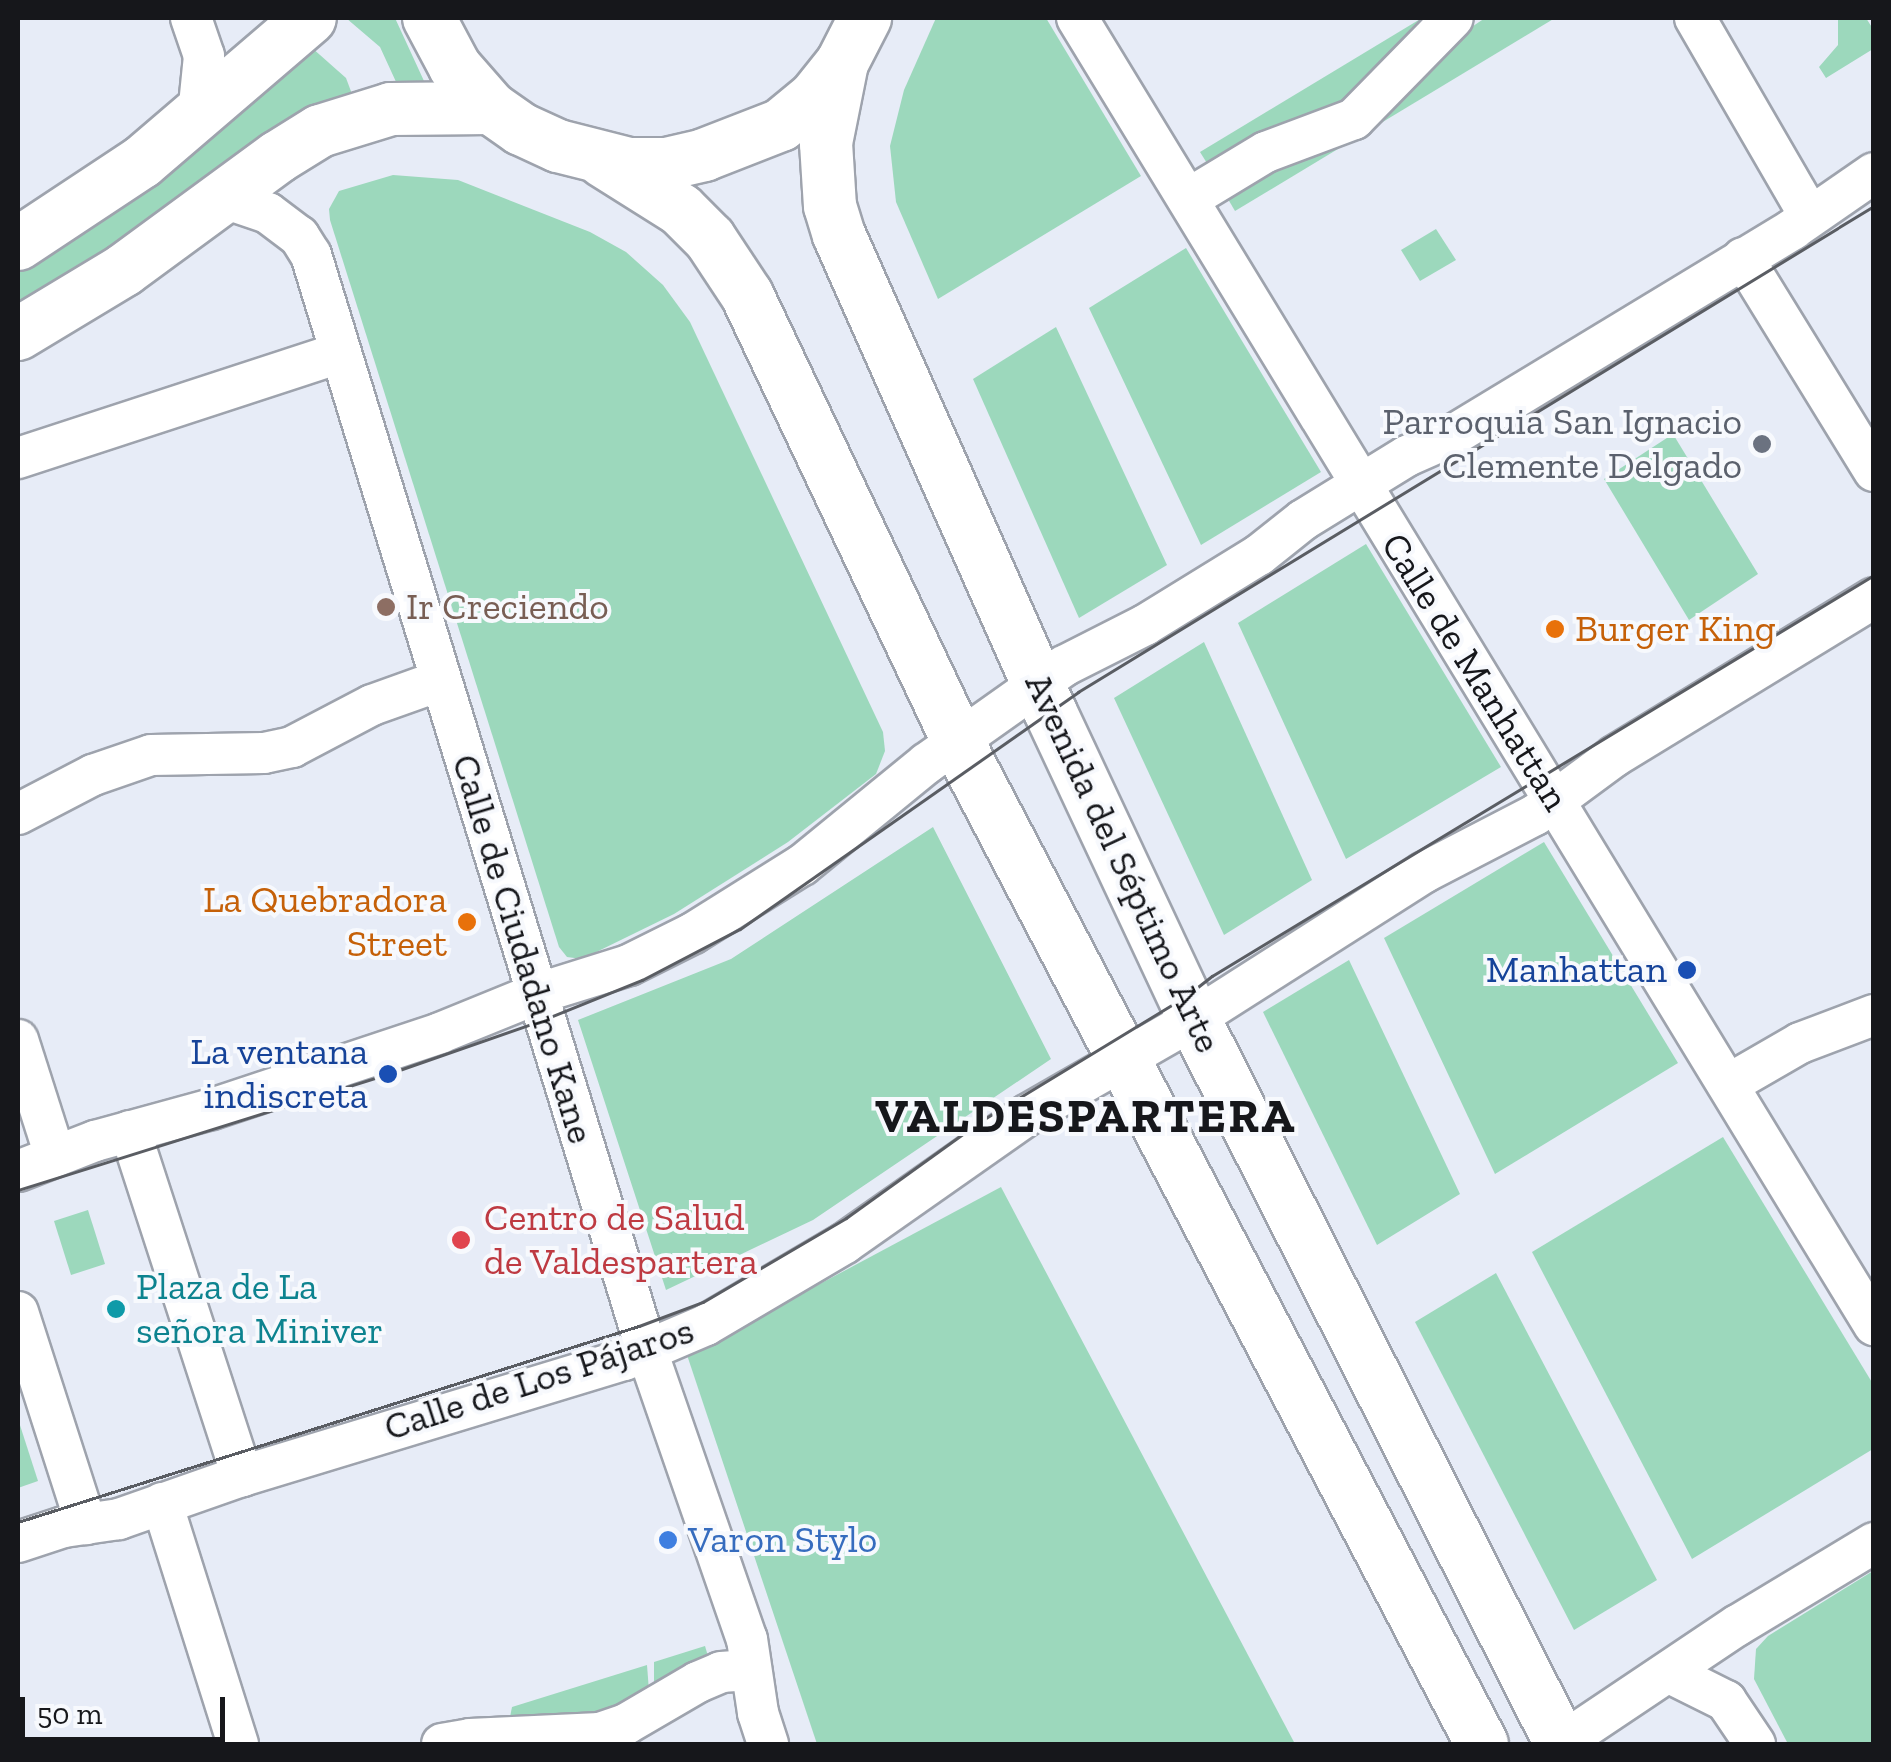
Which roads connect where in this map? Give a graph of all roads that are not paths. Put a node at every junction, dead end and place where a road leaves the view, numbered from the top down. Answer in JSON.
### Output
{"nodes":[{"id":1,"x":191,"y":18,"type":"edge"},
{"id":2,"x":310,"y":18,"type":"edge"},
{"id":3,"x":429,"y":18,"type":"edge"},
{"id":4,"x":1077,"y":18,"type":"edge"},
{"id":5,"x":1454,"y":18,"type":"edge"},
{"id":6,"x":1695,"y":18,"type":"edge"},
{"id":7,"x":854,"y":40,"type":"edge"},
{"id":8,"x":491,"y":108,"type":"junction"},
{"id":9,"x":198,"y":115,"type":"junction"},
{"id":10,"x":604,"y":161,"type":"junction"},
{"id":11,"x":1874,"y":173,"type":"edge"},
{"id":12,"x":224,"y":198,"type":"junction"},
{"id":13,"x":1188,"y":199,"type":"junction"},
{"id":14,"x":1810,"y":216,"type":"junction"},
{"id":15,"x":18,"y":244,"type":"edge"},
{"id":16,"x":1744,"y":258,"type":"junction"},
{"id":17,"x":18,"y":334,"type":"edge"},
{"id":18,"x":340,"y":353,"type":"junction"},
{"id":19,"x":18,"y":458,"type":"edge"},
{"id":20,"x":1874,"y":471,"type":"edge"},
{"id":21,"x":1360,"y":485,"type":"junction"},
{"id":22,"x":1874,"y":598,"type":"edge"},
{"id":23,"x":439,"y":681,"type":"junction"},
{"id":24,"x":1038,"y":684,"type":"junction"},
{"id":25,"x":958,"y":741,"type":"junction"},
{"id":26,"x":1554,"y":801,"type":"junction"},
{"id":27,"x":18,"y":814,"type":"edge"},
{"id":28,"x":536,"y":994,"type":"junction"},
{"id":29,"x":1874,"y":1015,"type":"edge"},
{"id":30,"x":1194,"y":1020,"type":"junction"},
{"id":31,"x":18,"y":1040,"type":"edge"},
{"id":32,"x":1121,"y":1063,"type":"junction"},
{"id":33,"x":1729,"y":1084,"type":"junction"},
{"id":34,"x":130,"y":1131,"type":"junction"},
{"id":35,"x":56,"y":1156,"type":"junction"},
{"id":36,"x":18,"y":1171,"type":"edge"},
{"id":37,"x":18,"y":1312,"type":"edge"},
{"id":38,"x":1874,"y":1326,"type":"edge"},
{"id":39,"x":647,"y":1352,"type":"junction"},
{"id":40,"x":242,"y":1476,"type":"junction"},
{"id":41,"x":162,"y":1503,"type":"junction"},
{"id":42,"x":86,"y":1524,"type":"junction"},
{"id":43,"x":18,"y":1542,"type":"edge"},
{"id":44,"x":1874,"y":1542,"type":"edge"},
{"id":45,"x":750,"y":1670,"type":"junction"},
{"id":46,"x":1670,"y":1673,"type":"junction"},
{"id":47,"x":238,"y":1744,"type":"edge"},
{"id":48,"x":442,"y":1744,"type":"edge"},
{"id":49,"x":768,"y":1744,"type":"edge"},
{"id":50,"x":1482,"y":1744,"type":"edge"},
{"id":51,"x":1560,"y":1744,"type":"edge"},
{"id":52,"x":1755,"y":1744,"type":"edge"}],
"edges":[{"from":1,"to":9,"type":"street"},
{"from":2,"to":9,"type":"main road"},
{"from":3,"to":8,"type":"main road"},
{"from":4,"to":13,"type":"street","name":"Calle de Manhattan"},
{"from":5,"to":13,"type":"street"},
{"from":6,"to":14,"type":"street"},
{"from":7,"to":10,"type":"main road"},
{"from":7,"to":24,"type":"main road","name":"Avenida del Séptimo Arte"},
{"from":8,"to":10,"type":"main road"},
{"from":8,"to":12,"type":"main road"},
{"from":9,"to":15,"type":"main road"},
{"from":10,"to":25,"type":"main road"},
{"from":11,"to":14,"type":"street"},
{"from":12,"to":17,"type":"main road"},
{"from":12,"to":18,"type":"street","name":"Calle de Ciudadano Kane"},
{"from":13,"to":21,"type":"street","name":"Calle de Manhattan"},
{"from":14,"to":16,"type":"street"},
{"from":16,"to":20,"type":"street"},
{"from":16,"to":21,"type":"street"},
{"from":18,"to":19,"type":"street"},
{"from":18,"to":23,"type":"street","name":"Calle de Ciudadano Kane"},
{"from":21,"to":24,"type":"street"},
{"from":21,"to":26,"type":"street","name":"Calle de Manhattan"},
{"from":22,"to":26,"type":"street","name":"Calle de Los Pájaros"},
{"from":23,"to":27,"type":"street"},
{"from":23,"to":28,"type":"street","name":"Calle de Ciudadano Kane"},
{"from":24,"to":25,"type":"street"},
{"from":24,"to":30,"type":"main road","name":"Avenida del Séptimo Arte"},
{"from":25,"to":28,"type":"street"},
{"from":25,"to":32,"type":"main road"},
{"from":26,"to":30,"type":"street","name":"Calle de Los Pájaros"},
{"from":26,"to":33,"type":"street","name":"Calle de Manhattan"},
{"from":28,"to":34,"type":"street"},
{"from":28,"to":39,"type":"street","name":"Calle de Ciudadano Kane"},
{"from":29,"to":33,"type":"street"},
{"from":30,"to":32,"type":"street","name":"Calle de Los Pájaros"},
{"from":30,"to":51,"type":"main road","name":"Avenida del Séptimo Arte"},
{"from":31,"to":35,"type":"street"},
{"from":32,"to":39,"type":"street","name":"Calle de Los Pájaros"},
{"from":32,"to":50,"type":"main road"},
{"from":33,"to":38,"type":"street","name":"Calle de Manhattan"},
{"from":34,"to":35,"type":"street"},
{"from":34,"to":40,"type":"street"},
{"from":35,"to":36,"type":"street"},
{"from":37,"to":42,"type":"street"},
{"from":39,"to":40,"type":"street","name":"Calle de Los Pájaros"},
{"from":39,"to":45,"type":"street","name":"Calle de Ciudadano Kane"},
{"from":40,"to":41,"type":"street","name":"Calle de Los Pájaros"},
{"from":41,"to":42,"type":"street","name":"Calle de Los Pájaros"},
{"from":41,"to":47,"type":"street"},
{"from":42,"to":43,"type":"street","name":"Calle de Los Pájaros"},
{"from":44,"to":46,"type":"street"},
{"from":45,"to":48,"type":"street"},
{"from":45,"to":49,"type":"street","name":"Calle de Ciudadano Kane"},
{"from":46,"to":51,"type":"street"},
{"from":46,"to":52,"type":"street"}]}
